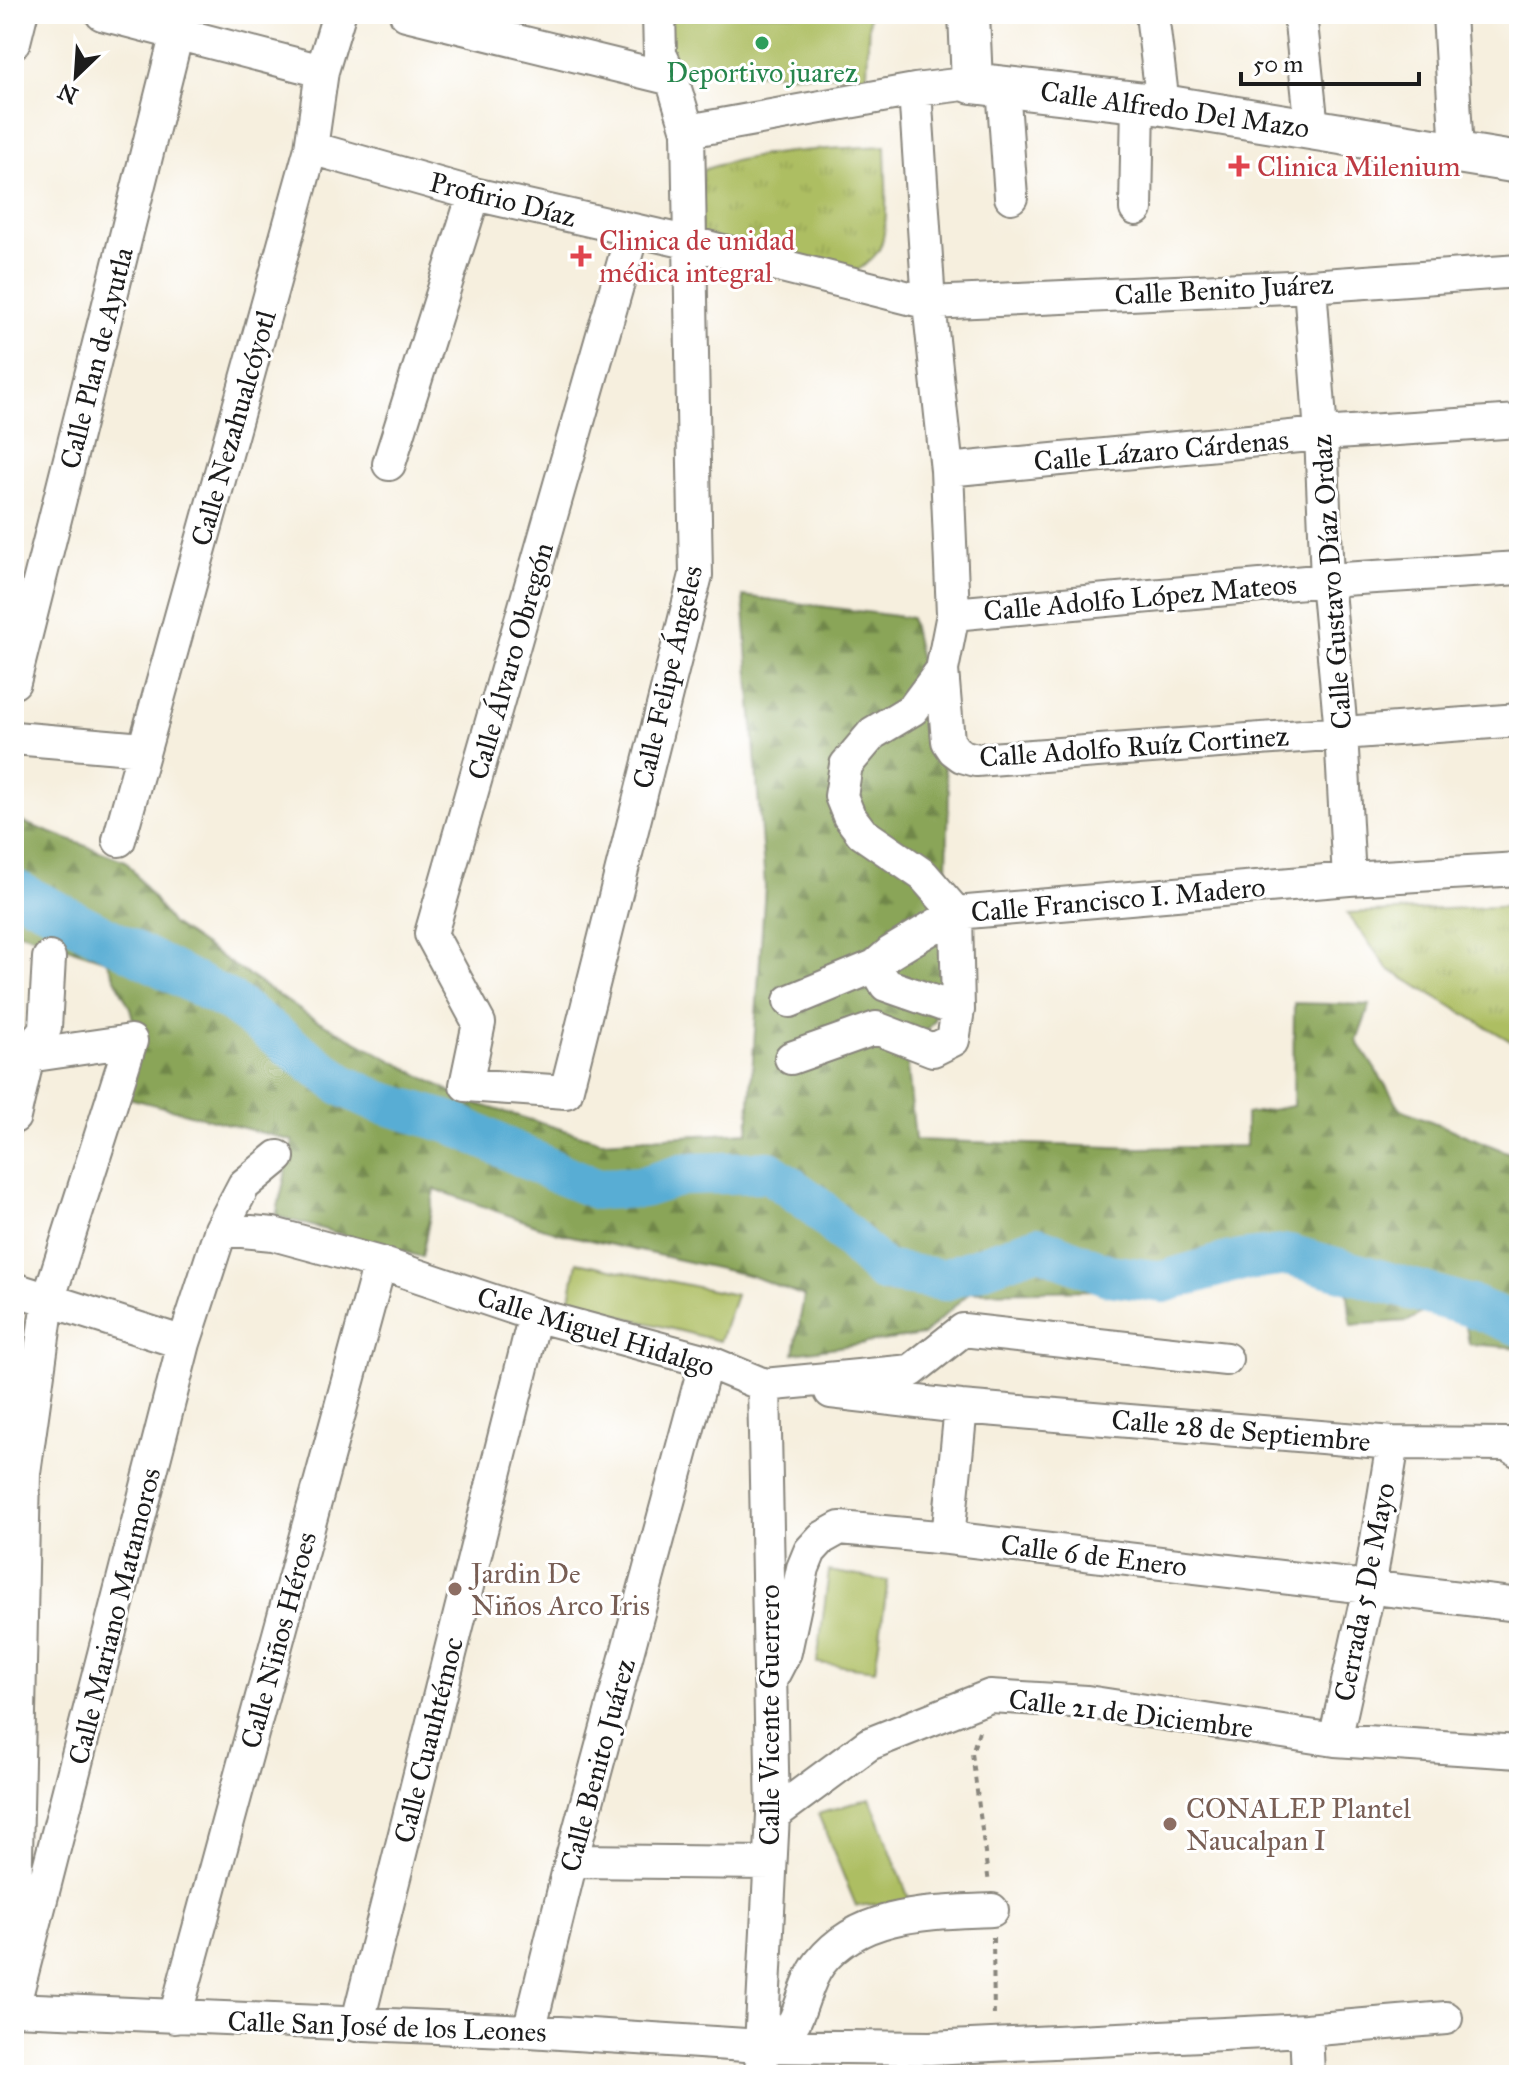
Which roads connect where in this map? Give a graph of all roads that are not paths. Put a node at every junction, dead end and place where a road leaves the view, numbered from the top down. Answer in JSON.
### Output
{"nodes":[{"id":1,"x":21,"y":14,"type":"edge"},
{"id":2,"x":102,"y":14,"type":"edge"},
{"id":3,"x":339,"y":14,"type":"edge"},
{"id":4,"x":406,"y":14,"type":"edge"},
{"id":5,"x":659,"y":14,"type":"edge"},
{"id":6,"x":969,"y":14,"type":"edge"},
{"id":7,"x":1152,"y":14,"type":"edge"},
{"id":8,"x":1300,"y":14,"type":"edge"},
{"id":9,"x":1449,"y":14,"type":"edge"},
{"id":10,"x":177,"y":33,"type":"junction"},
{"id":11,"x":14,"y":42,"type":"edge"},
{"id":12,"x":322,"y":71,"type":"junction"},
{"id":13,"x":672,"y":79,"type":"junction"},
{"id":14,"x":987,"y":85,"type":"junction"},
{"id":15,"x":915,"y":90,"type":"junction"},
{"id":16,"x":1150,"y":104,"type":"junction"},
{"id":17,"x":1312,"y":128,"type":"junction"},
{"id":18,"x":688,"y":131,"type":"junction"},
{"id":19,"x":311,"y":148,"type":"junction"},
{"id":20,"x":1457,"y":152,"type":"junction"},
{"id":21,"x":1519,"y":163,"type":"edge"},
{"id":22,"x":474,"y":194,"type":"junction"},
{"id":23,"x":1011,"y":197,"type":"dead end"},
{"id":24,"x":1136,"y":209,"type":"dead end"},
{"id":25,"x":633,"y":230,"type":"junction"},
{"id":26,"x":691,"y":243,"type":"junction"},
{"id":27,"x":1519,"y":271,"type":"edge"},
{"id":28,"x":1310,"y":286,"type":"junction"},
{"id":29,"x":929,"y":303,"type":"junction"},
{"id":30,"x":1519,"y":421,"type":"edge"},
{"id":31,"x":1321,"y":434,"type":"junction"},
{"id":32,"x":389,"y":464,"type":"dead end"},
{"id":33,"x":947,"y":470,"type":"junction"},
{"id":34,"x":1519,"y":568,"type":"edge"},
{"id":35,"x":1327,"y":580,"type":"junction"},
{"id":36,"x":953,"y":614,"type":"junction"},
{"id":37,"x":942,"y":670,"type":"junction"},
{"id":38,"x":14,"y":682,"type":"edge"},
{"id":39,"x":1519,"y":720,"type":"edge"},
{"id":40,"x":1341,"y":732,"type":"junction"},
{"id":41,"x":14,"y":738,"type":"edge"},
{"id":42,"x":143,"y":749,"type":"junction"},
{"id":43,"x":119,"y":840,"type":"dead end"},
{"id":44,"x":1519,"y":869,"type":"edge"},
{"id":45,"x":1349,"y":879,"type":"junction"},
{"id":46,"x":956,"y":913,"type":"junction"},
{"id":47,"x":49,"y":958,"type":"dead end"},
{"id":48,"x":875,"y":966,"type":"junction"},
{"id":49,"x":790,"y":1001,"type":"dead end"},
{"id":50,"x":958,"y":1010,"type":"junction"},
{"id":51,"x":45,"y":1028,"type":"junction"},
{"id":52,"x":131,"y":1041,"type":"junction"},
{"id":53,"x":21,"y":1055,"type":"edge"},
{"id":54,"x":791,"y":1058,"type":"dead end"},
{"id":55,"x":466,"y":1085,"type":"joint"},
{"id":56,"x":14,"y":1117,"type":"edge"},
{"id":57,"x":278,"y":1157,"type":"dead end"},
{"id":58,"x":221,"y":1229,"type":"junction"},
{"id":59,"x":380,"y":1263,"type":"junction"},
{"id":60,"x":14,"y":1289,"type":"edge"},
{"id":61,"x":48,"y":1301,"type":"junction"},
{"id":62,"x":535,"y":1315,"type":"junction"},
{"id":63,"x":184,"y":1343,"type":"junction"},
{"id":64,"x":1226,"y":1359,"type":"dead end"},
{"id":65,"x":706,"y":1361,"type":"junction"},
{"id":66,"x":764,"y":1385,"type":"junction"},
{"id":67,"x":961,"y":1407,"type":"junction"},
{"id":68,"x":1393,"y":1443,"type":"junction"},
{"id":69,"x":1519,"y":1451,"type":"edge"},
{"id":70,"x":19,"y":1474,"type":"edge"},
{"id":71,"x":14,"y":1514,"type":"edge"},
{"id":72,"x":948,"y":1538,"type":"junction"},
{"id":73,"x":1369,"y":1588,"type":"junction"},
{"id":74,"x":1519,"y":1605,"type":"edge"},
{"id":75,"x":771,"y":1679,"type":"junction"},
{"id":76,"x":1335,"y":1740,"type":"junction"},
{"id":77,"x":1519,"y":1752,"type":"edge"},
{"id":78,"x":773,"y":1815,"type":"junction"},
{"id":79,"x":571,"y":1861,"type":"junction"},
{"id":80,"x":770,"y":1863,"type":"junction"},
{"id":81,"x":992,"y":1910,"type":"dead end"},
{"id":82,"x":14,"y":1952,"type":"edge"},
{"id":83,"x":14,"y":2006,"type":"edge"},
{"id":84,"x":175,"y":2017,"type":"junction"},
{"id":85,"x":1446,"y":2018,"type":"dead end"},
{"id":86,"x":357,"y":2025,"type":"junction"},
{"id":87,"x":1306,"y":2030,"type":"junction"},
{"id":88,"x":529,"y":2031,"type":"junction"},
{"id":89,"x":767,"y":2056,"type":"edge"},
{"id":90,"x":994,"y":2060,"type":"edge"},
{"id":91,"x":927,"y":2061,"type":"edge"},
{"id":92,"x":1308,"y":2075,"type":"edge"}],
"edges":[{"from":1,"to":11,"type":"street"},
{"from":2,"to":10,"type":"street"},
{"from":3,"to":12,"type":"street","name":"Calle Nezahualcóyotl"},
{"from":4,"to":13,"type":"street"},
{"from":5,"to":13,"type":"street","name":"Calle Felipe Ángeles"},
{"from":6,"to":14,"type":"main road"},
{"from":7,"to":16,"type":"street"},
{"from":8,"to":17,"type":"street"},
{"from":9,"to":20,"type":"street"},
{"from":10,"to":12,"type":"street"},
{"from":10,"to":38,"type":"street","name":"Calle Plan de Ayutla"},
{"from":12,"to":19,"type":"street","name":"Calle Nezahualcóyotl"},
{"from":13,"to":18,"type":"street","name":"Calle Felipe Ángeles"},
{"from":14,"to":15,"type":"street"},
{"from":14,"to":16,"type":"main road","name":"Calle Alfredo Del Mazo"},
{"from":14,"to":23,"type":"street"},
{"from":15,"to":18,"type":"street"},
{"from":15,"to":29,"type":"street"},
{"from":16,"to":17,"type":"main road","name":"Calle Alfredo Del Mazo"},
{"from":16,"to":24,"type":"street"},
{"from":17,"to":20,"type":"main road","name":"Calle Alfredo Del Mazo"},
{"from":18,"to":26,"type":"street","name":"Calle Felipe Ángeles"},
{"from":19,"to":22,"type":"street","name":"Profirio Díaz"},
{"from":19,"to":42,"type":"street","name":"Calle Nezahualcóyotl"},
{"from":20,"to":21,"type":"main road","name":"Calle Alfredo Del Mazo"},
{"from":22,"to":25,"type":"street","name":"Profirio Díaz"},
{"from":22,"to":32,"type":"street"},
{"from":25,"to":26,"type":"street","name":"Profirio Díaz"},
{"from":25,"to":55,"type":"street","name":"Calle Álvaro Obregón"},
{"from":26,"to":29,"type":"street","name":"Profirio Díaz"},
{"from":26,"to":55,"type":"street","name":"Calle Felipe Ángeles"},
{"from":27,"to":28,"type":"street","name":"Calle Benito Juárez"},
{"from":28,"to":29,"type":"street","name":"Calle Benito Juárez"},
{"from":28,"to":31,"type":"street","name":"Calle Gustavo Díaz Ordaz"},
{"from":29,"to":33,"type":"street"},
{"from":30,"to":31,"type":"street","name":"Calle Lázaro Cárdenas"},
{"from":31,"to":33,"type":"street","name":"Calle Lázaro Cárdenas"},
{"from":31,"to":35,"type":"street","name":"Calle Gustavo Díaz Ordaz"},
{"from":33,"to":36,"type":"street"},
{"from":34,"to":35,"type":"street","name":"Calle Adolfo López Mateos"},
{"from":35,"to":36,"type":"street","name":"Calle Adolfo López Mateos"},
{"from":35,"to":40,"type":"street","name":"Calle Gustavo Díaz Ordaz"},
{"from":36,"to":37,"type":"street"},
{"from":37,"to":40,"type":"street","name":"Calle Adolfo Ruíz Cortinez"},
{"from":37,"to":46,"type":"street","name":"Calle Francisco I. Madero"},
{"from":39,"to":40,"type":"street","name":"Calle Adolfo Ruíz Cortinez"},
{"from":40,"to":45,"type":"street","name":"Calle Gustavo Díaz Ordaz"},
{"from":41,"to":42,"type":"street"},
{"from":42,"to":43,"type":"street","name":"Calle Nezahualcóyotl"},
{"from":44,"to":45,"type":"street","name":"Calle Francisco I. Madero"},
{"from":45,"to":46,"type":"street","name":"Calle Francisco I. Madero"},
{"from":46,"to":48,"type":"street"},
{"from":46,"to":50,"type":"street"},
{"from":47,"to":51,"type":"street"},
{"from":48,"to":49,"type":"street"},
{"from":48,"to":50,"type":"street"},
{"from":50,"to":54,"type":"street"},
{"from":51,"to":52,"type":"street"},
{"from":51,"to":53,"type":"street"},
{"from":52,"to":53,"type":"street"},
{"from":52,"to":61,"type":"street"},
{"from":53,"to":56,"type":"street"},
{"from":57,"to":58,"type":"street","name":"Calle Mariano Matamoros"},
{"from":58,"to":59,"type":"street","name":"Calle Miguel Hidalgo"},
{"from":58,"to":63,"type":"street","name":"Calle Mariano Matamoros"},
{"from":59,"to":62,"type":"street","name":"Calle Miguel Hidalgo"},
{"from":59,"to":84,"type":"street","name":"Calle Niños Héroes"},
{"from":60,"to":61,"type":"street"},
{"from":61,"to":63,"type":"street"},
{"from":61,"to":70,"type":"street"},
{"from":62,"to":65,"type":"street","name":"Calle Miguel Hidalgo"},
{"from":62,"to":86,"type":"street","name":"Calle Cuauhtémoc"},
{"from":63,"to":83,"type":"street","name":"Calle Mariano Matamoros"},
{"from":64,"to":66,"type":"street","name":"Calle Miguel Hidalgo"},
{"from":65,"to":66,"type":"street","name":"Calle Miguel Hidalgo"},
{"from":65,"to":79,"type":"street","name":"Calle Benito Juárez"},
{"from":66,"to":67,"type":"street","name":"Calle 28 de Septiembre"},
{"from":66,"to":75,"type":"street","name":"Calle Vicente Guerrero"},
{"from":67,"to":68,"type":"street","name":"Calle 28 de Septiembre"},
{"from":67,"to":72,"type":"street"},
{"from":68,"to":69,"type":"street","name":"Calle 28 de Septiembre"},
{"from":68,"to":73,"type":"street","name":"Cerrada 5 De Mayo"},
{"from":70,"to":71,"type":"street"},
{"from":70,"to":82,"type":"street"},
{"from":72,"to":73,"type":"street","name":"Calle 6 de Enero"},
{"from":72,"to":75,"type":"street","name":"Calle 6 de Enero"},
{"from":73,"to":74,"type":"street","name":"Calle 6 de Enero"},
{"from":73,"to":76,"type":"street","name":"Cerrada 5 De Mayo"},
{"from":75,"to":78,"type":"street","name":"Calle Vicente Guerrero"},
{"from":76,"to":77,"type":"street","name":"Calle 21 de Diciembre"},
{"from":76,"to":78,"type":"street","name":"Calle 21 de Diciembre"},
{"from":78,"to":80,"type":"street","name":"Calle Vicente Guerrero"},
{"from":79,"to":80,"type":"street"},
{"from":79,"to":88,"type":"street","name":"Calle Benito Juárez"},
{"from":80,"to":89,"type":"street","name":"Calle Vicente Guerrero"},
{"from":81,"to":89,"type":"street"},
{"from":83,"to":84,"type":"street","name":"Calle San José de los Leones"},
{"from":84,"to":86,"type":"street","name":"Calle San José de los Leones"},
{"from":85,"to":87,"type":"street","name":"Calle San José de los Leones"},
{"from":86,"to":88,"type":"street","name":"Calle San José de los Leones"},
{"from":87,"to":90,"type":"street","name":"Calle San José de los Leones"},
{"from":87,"to":92,"type":"street"},
{"from":88,"to":89,"type":"street","name":"Calle San José de los Leones"},
{"from":89,"to":91,"type":"street","name":"Calle San José de los Leones"},
{"from":90,"to":91,"type":"street","name":"Calle San José de los Leones"}]}
